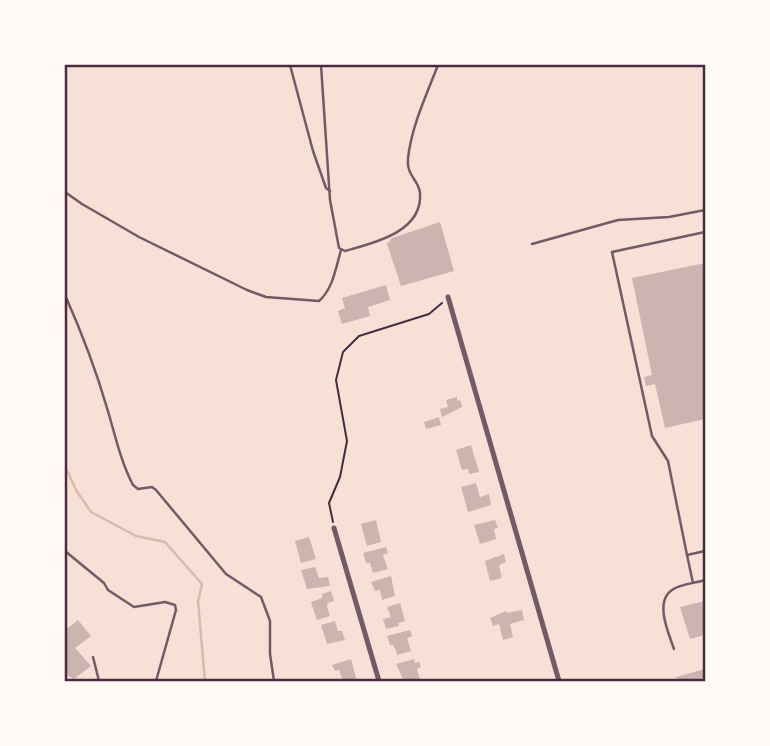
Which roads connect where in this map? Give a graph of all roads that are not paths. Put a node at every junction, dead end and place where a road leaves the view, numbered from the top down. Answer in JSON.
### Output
{"nodes":[{"id":1,"x":290,"y":65,"type":"edge"},
{"id":2,"x":321,"y":65,"type":"edge"},
{"id":3,"x":438,"y":65,"type":"edge"},
{"id":4,"x":330,"y":191,"type":"junction"},
{"id":5,"x":65,"y":192,"type":"edge"},
{"id":6,"x":705,"y":210,"type":"edge"},
{"id":7,"x":705,"y":232,"type":"edge"},
{"id":8,"x":532,"y":244,"type":"dead end"},
{"id":9,"x":341,"y":250,"type":"junction"},
{"id":10,"x":65,"y":295,"type":"edge"},
{"id":11,"x":448,"y":297,"type":"road end"},
{"id":12,"x":334,"y":528,"type":"road end"},
{"id":13,"x":65,"y":551,"type":"edge"},
{"id":14,"x":705,"y":551,"type":"edge"},
{"id":15,"x":687,"y":555,"type":"junction"},
{"id":16,"x":705,"y":580,"type":"edge"},
{"id":17,"x":694,"y":583,"type":"junction"},
{"id":18,"x":674,"y":649,"type":"dead end"},
{"id":19,"x":93,"y":657,"type":"dead end"},
{"id":20,"x":99,"y":681,"type":"edge"},
{"id":21,"x":156,"y":681,"type":"edge"},
{"id":22,"x":274,"y":681,"type":"edge"},
{"id":23,"x":379,"y":681,"type":"edge"},
{"id":24,"x":559,"y":681,"type":"edge"}],
"edges":[{"from":1,"to":4,"type":"lane"},
{"from":2,"to":4,"type":"lane"},
{"from":3,"to":9,"type":"lane"},
{"from":4,"to":9,"type":"lane"},
{"from":5,"to":9,"type":"lane"},
{"from":6,"to":8,"type":"lane"},
{"from":7,"to":15,"type":"lane"},
{"from":10,"to":22,"type":"lane"},
{"from":11,"to":24,"type":"street"},
{"from":12,"to":23,"type":"street"},
{"from":13,"to":21,"type":"lane"},
{"from":14,"to":15,"type":"lane"},
{"from":15,"to":17,"type":"lane"},
{"from":16,"to":17,"type":"lane"},
{"from":17,"to":18,"type":"lane"},
{"from":19,"to":20,"type":"lane"}]}
